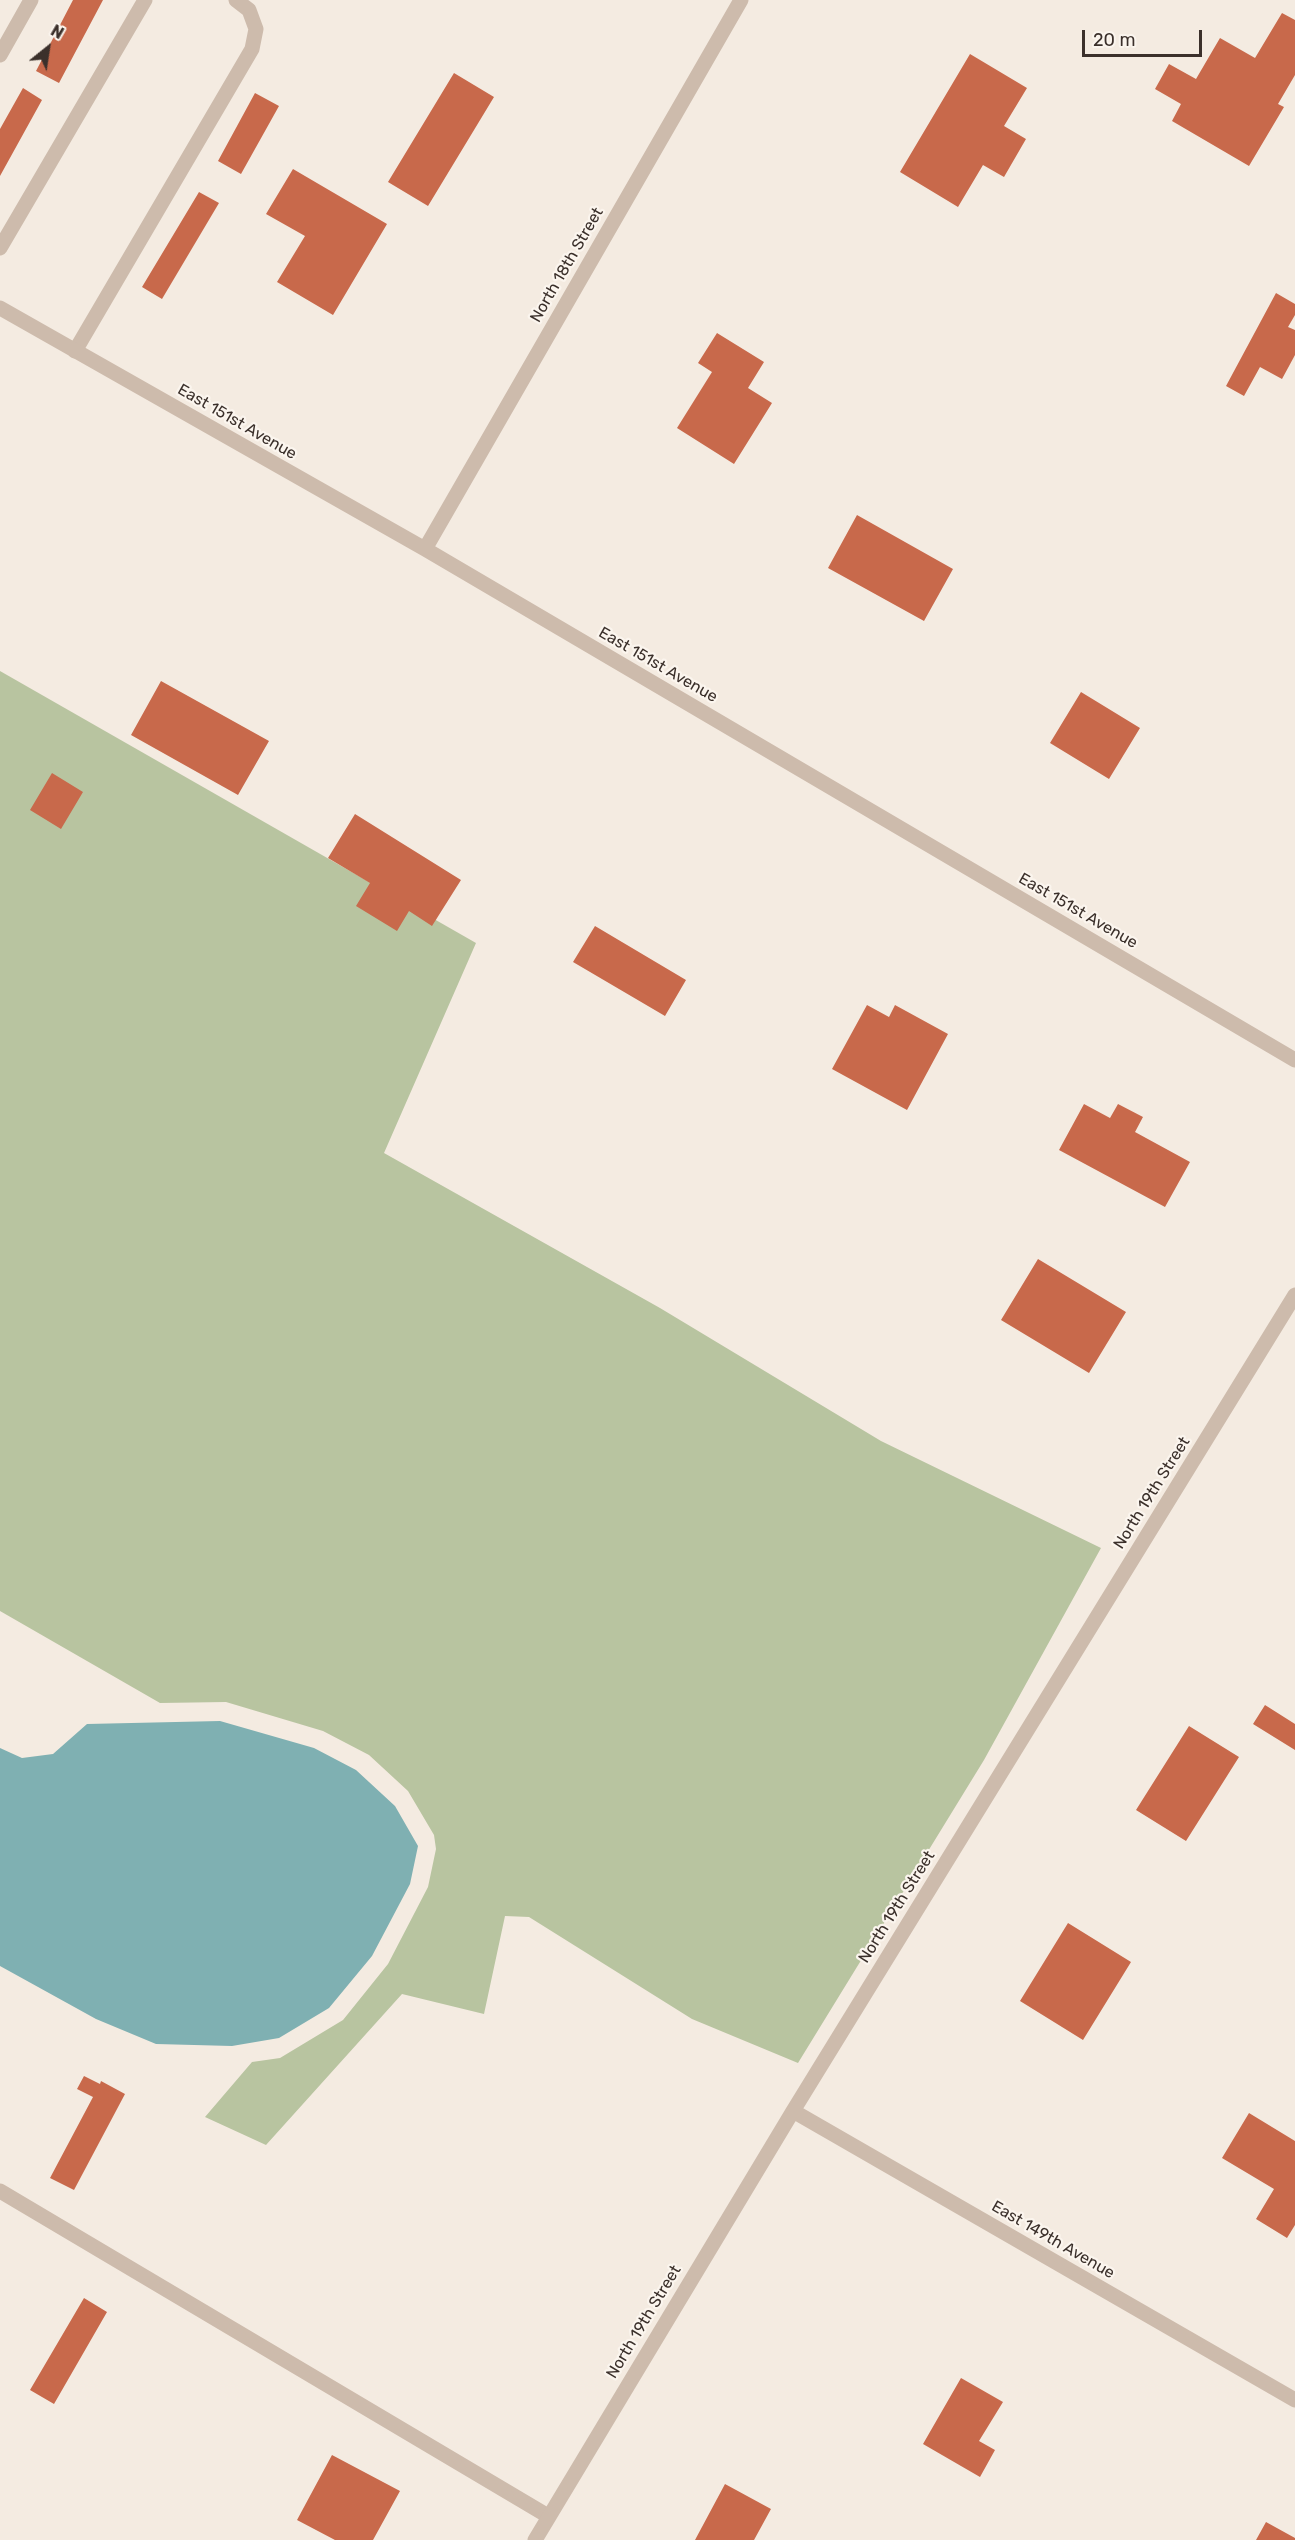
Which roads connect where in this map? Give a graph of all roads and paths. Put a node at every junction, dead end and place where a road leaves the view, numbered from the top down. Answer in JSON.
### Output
{"nodes":[{"id":1,"x":31,"y":0,"type":"edge"},
{"id":2,"x":145,"y":0,"type":"edge"},
{"id":3,"x":236,"y":0,"type":"edge"},
{"id":4,"x":741,"y":0,"type":"edge"},
{"id":5,"x":0,"y":55,"type":"edge"},
{"id":6,"x":0,"y":248,"type":"edge"},
{"id":7,"x":0,"y":308,"type":"edge"},
{"id":8,"x":75,"y":351,"type":"junction"},
{"id":9,"x":425,"y":549,"type":"junction"},
{"id":10,"x":1295,"y":1060,"type":"edge"},
{"id":11,"x":1295,"y":1295,"type":"edge"},
{"id":12,"x":793,"y":2111,"type":"junction"},
{"id":13,"x":0,"y":2191,"type":"edge"},
{"id":14,"x":1295,"y":2400,"type":"edge"},
{"id":15,"x":548,"y":2516,"type":"junction"},
{"id":16,"x":535,"y":2540,"type":"edge"}],
"edges":[{"from":1,"to":5,"type":"street"},
{"from":2,"to":6,"type":"street"},
{"from":3,"to":8,"type":"street"},
{"from":4,"to":9,"type":"street","name":"North 18th Street"},
{"from":7,"to":8,"type":"street","name":"East 151st Avenue"},
{"from":8,"to":9,"type":"street","name":"East 151st Avenue"},
{"from":9,"to":10,"type":"street","name":"East 151st Avenue"},
{"from":11,"to":12,"type":"street","name":"North 19th Street"},
{"from":12,"to":14,"type":"street","name":"East 149th Avenue"},
{"from":12,"to":15,"type":"street","name":"North 19th Street"},
{"from":13,"to":15,"type":"street"},
{"from":15,"to":16,"type":"street","name":"North 19th Street"}]}
